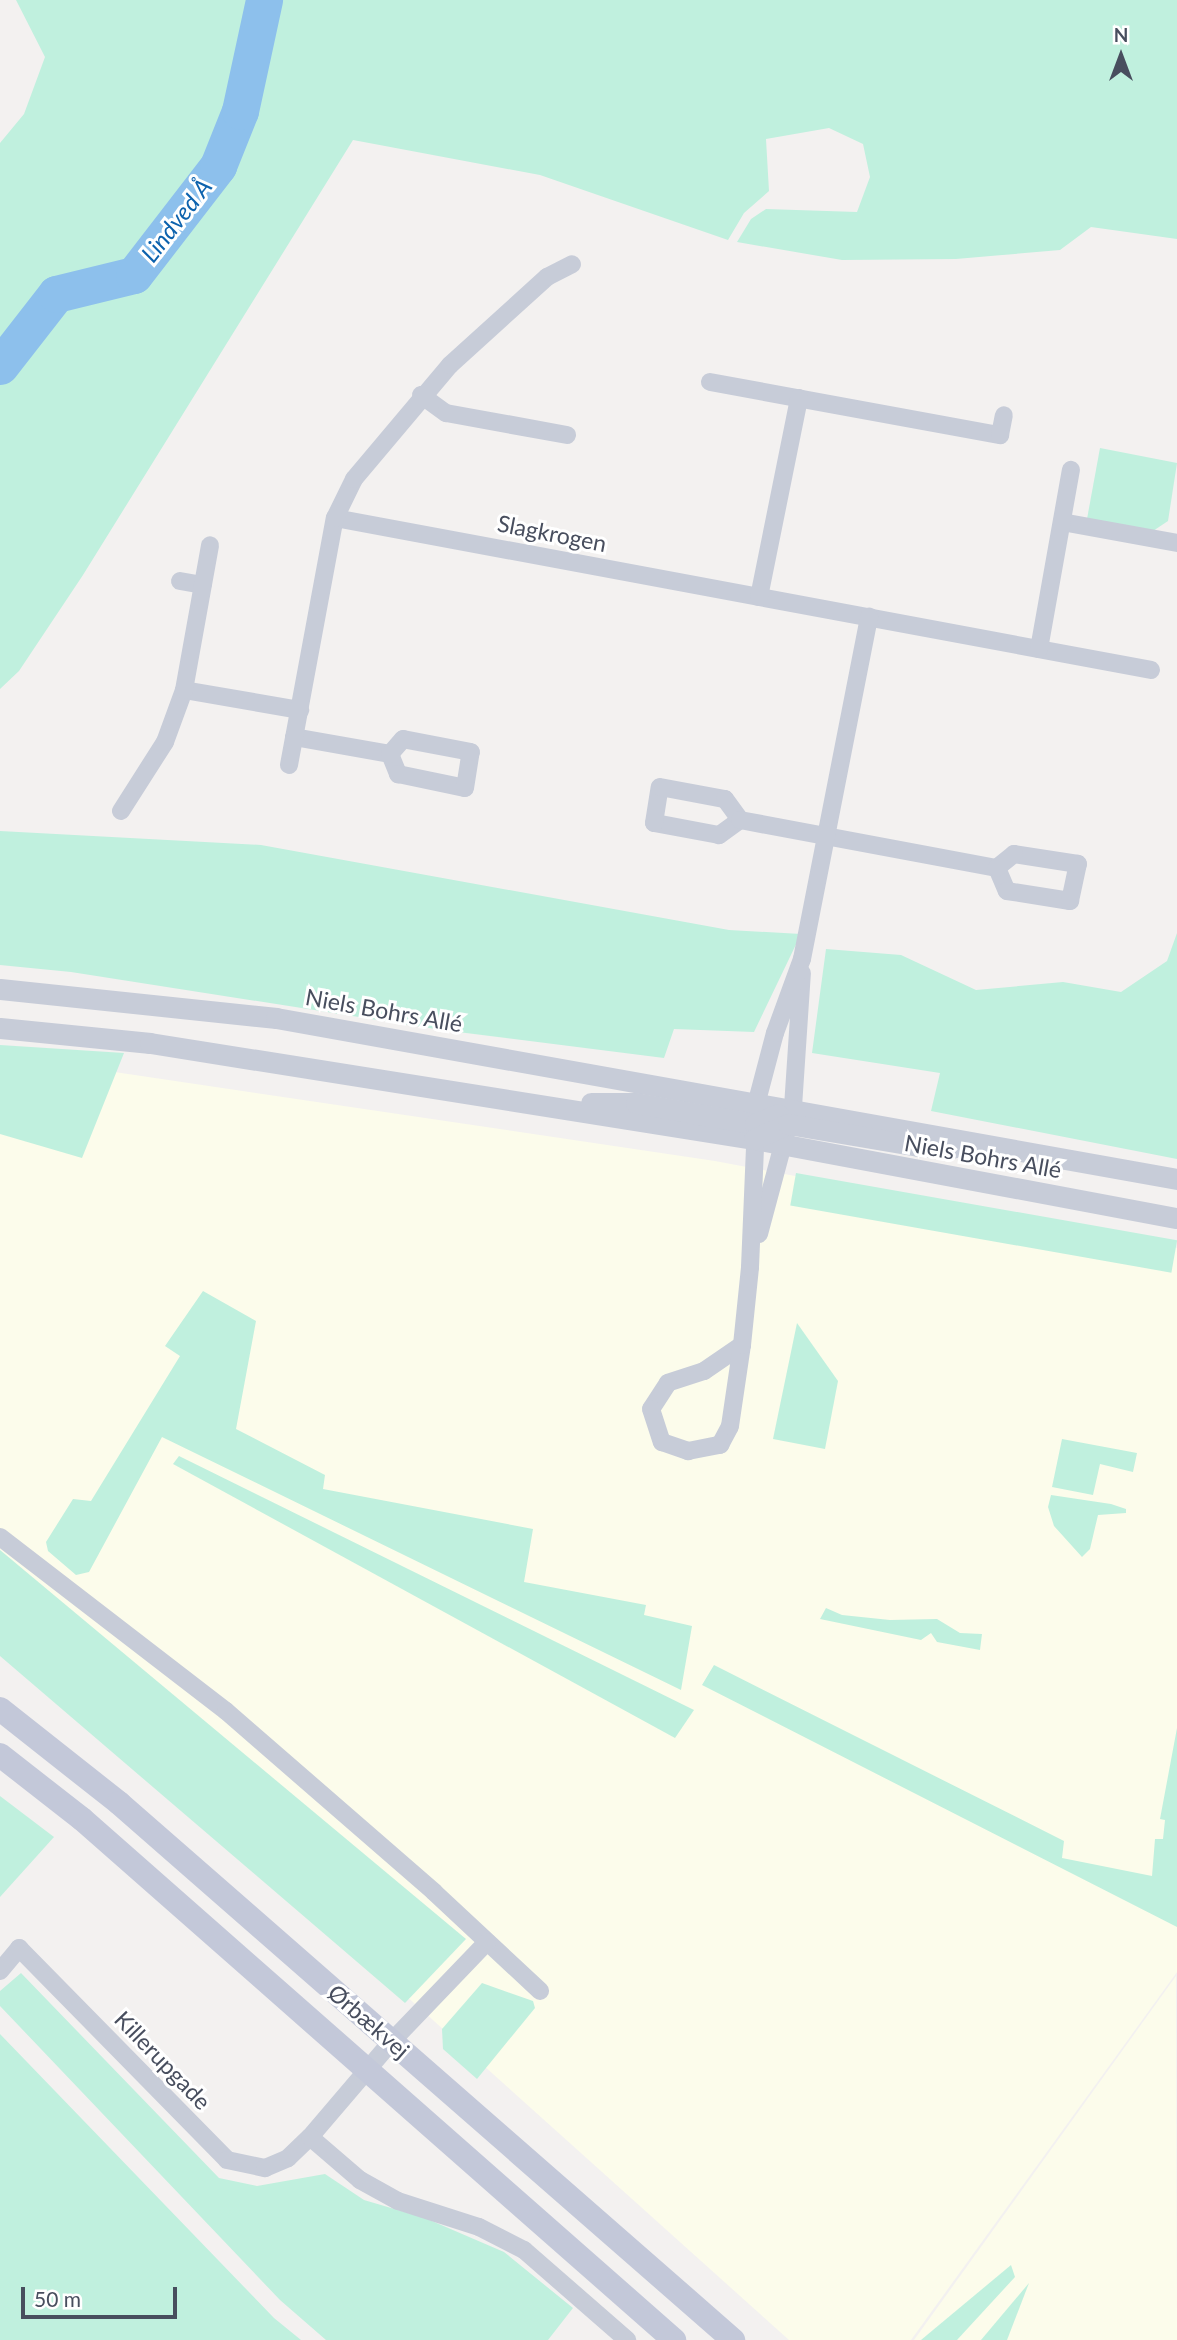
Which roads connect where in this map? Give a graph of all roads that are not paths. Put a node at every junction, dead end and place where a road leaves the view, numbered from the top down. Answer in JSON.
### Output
{"nodes":[{"id":1,"x":572,"y":264,"type":"dead end"},
{"id":2,"x":710,"y":382,"type":"dead end"},
{"id":3,"x":421,"y":395,"type":"junction"},
{"id":4,"x":799,"y":398,"type":"junction"},
{"id":5,"x":1004,"y":415,"type":"dead end"},
{"id":6,"x":567,"y":435,"type":"dead end"},
{"id":7,"x":1071,"y":470,"type":"dead end"},
{"id":8,"x":335,"y":518,"type":"junction"},
{"id":9,"x":1062,"y":522,"type":"junction"},
{"id":10,"x":1177,"y":523,"type":"edge"},
{"id":11,"x":1175,"y":542,"type":"edge"},
{"id":12,"x":210,"y":545,"type":"dead end"},
{"id":13,"x":180,"y":582,"type":"dead end"},
{"id":14,"x":203,"y":585,"type":"junction"},
{"id":15,"x":759,"y":597,"type":"junction"},
{"id":16,"x":869,"y":617,"type":"junction"},
{"id":17,"x":1039,"y":649,"type":"junction"},
{"id":18,"x":1151,"y":670,"type":"dead end"},
{"id":19,"x":184,"y":690,"type":"junction"},
{"id":20,"x":300,"y":710,"type":"junction"},
{"id":21,"x":294,"y":737,"type":"junction"},
{"id":22,"x":390,"y":754,"type":"dead end"},
{"id":23,"x":289,"y":765,"type":"dead end"},
{"id":24,"x":121,"y":811,"type":"dead end"},
{"id":25,"x":740,"y":820,"type":"dead end"},
{"id":26,"x":827,"y":836,"type":"junction"},
{"id":27,"x":997,"y":868,"type":"dead end"},
{"id":28,"x":802,"y":959,"type":"junction"},
{"id":29,"x":0,"y":989,"type":"edge"},
{"id":30,"x":0,"y":1028,"type":"edge"},
{"id":31,"x":757,"y":1101,"type":"junction"},
{"id":32,"x":787,"y":1125,"type":"junction"},
{"id":33,"x":755,"y":1132,"type":"junction"},
{"id":34,"x":1177,"y":1178,"type":"edge"},
{"id":35,"x":1177,"y":1218,"type":"edge"},
{"id":36,"x":750,"y":1267,"type":"junction"},
{"id":37,"x":742,"y":1345,"type":"junction"},
{"id":38,"x":0,"y":1536,"type":"edge"},
{"id":39,"x":0,"y":1709,"type":"edge"},
{"id":40,"x":0,"y":1755,"type":"edge"},
{"id":41,"x":487,"y":1942,"type":"junction"},
{"id":42,"x":0,"y":1971,"type":"edge"},
{"id":43,"x":540,"y":1991,"type":"dead end"},
{"id":44,"x":392,"y":2041,"type":"junction"},
{"id":45,"x":367,"y":2068,"type":"junction"},
{"id":46,"x":310,"y":2137,"type":"junction"},
{"id":47,"x":627,"y":2340,"type":"edge"},
{"id":48,"x":674,"y":2340,"type":"edge"},
{"id":49,"x":733,"y":2340,"type":"edge"}],
"edges":[{"from":1,"to":3,"type":"street"},
{"from":2,"to":4,"type":"street"},
{"from":3,"to":6,"type":"street"},
{"from":3,"to":8,"type":"street"},
{"from":4,"to":5,"type":"street"},
{"from":4,"to":15,"type":"street"},
{"from":7,"to":9,"type":"street"},
{"from":8,"to":15,"type":"street","name":"Slagkrogen"},
{"from":8,"to":20,"type":"street"},
{"from":9,"to":11,"type":"street"},
{"from":9,"to":17,"type":"street"},
{"from":10,"to":11,"type":"street"},
{"from":12,"to":14,"type":"street"},
{"from":13,"to":14,"type":"street"},
{"from":14,"to":19,"type":"street"},
{"from":15,"to":16,"type":"street","name":"Slagkrogen"},
{"from":16,"to":17,"type":"street","name":"Slagkrogen"},
{"from":16,"to":26,"type":"street"},
{"from":17,"to":18,"type":"street","name":"Slagkrogen"},
{"from":19,"to":20,"type":"street"},
{"from":19,"to":24,"type":"street"},
{"from":20,"to":21,"type":"street"},
{"from":21,"to":22,"type":"street"},
{"from":21,"to":23,"type":"street"},
{"from":25,"to":26,"type":"street"},
{"from":26,"to":27,"type":"street"},
{"from":26,"to":28,"type":"street"},
{"from":28,"to":31,"type":"street"},
{"from":28,"to":32,"type":"street"},
{"from":29,"to":31,"type":"street","name":"Niels Bohrs Allé"},
{"from":30,"to":33,"type":"street","name":"Niels Bohrs Allé"},
{"from":31,"to":32,"type":"street","name":"Niels Bohrs Allé"},
{"from":31,"to":33,"type":"street"},
{"from":32,"to":33,"type":"street"},
{"from":32,"to":33,"type":"street","name":"Niels Bohrs Allé"},
{"from":32,"to":34,"type":"street","name":"Niels Bohrs Allé"},
{"from":32,"to":35,"type":"street","name":"Niels Bohrs Allé"},
{"from":32,"to":36,"type":"street"},
{"from":33,"to":36,"type":"street"},
{"from":36,"to":37,"type":"street"},
{"from":37,"to":37,"type":"street"},
{"from":38,"to":41,"type":"street"},
{"from":39,"to":44,"type":"main road","name":"Ørbækvej"},
{"from":40,"to":45,"type":"main road","name":"Ørbækvej"},
{"from":41,"to":43,"type":"street"},
{"from":41,"to":44,"type":"street","name":"Killerupgade"},
{"from":42,"to":46,"type":"street","name":"Killerupgade"},
{"from":44,"to":45,"type":"street","name":"Killerupgade"},
{"from":44,"to":49,"type":"main road","name":"Ørbækvej"},
{"from":45,"to":46,"type":"street","name":"Killerupgade"},
{"from":45,"to":48,"type":"main road","name":"Ørbækvej"},
{"from":46,"to":47,"type":"street"}]}
